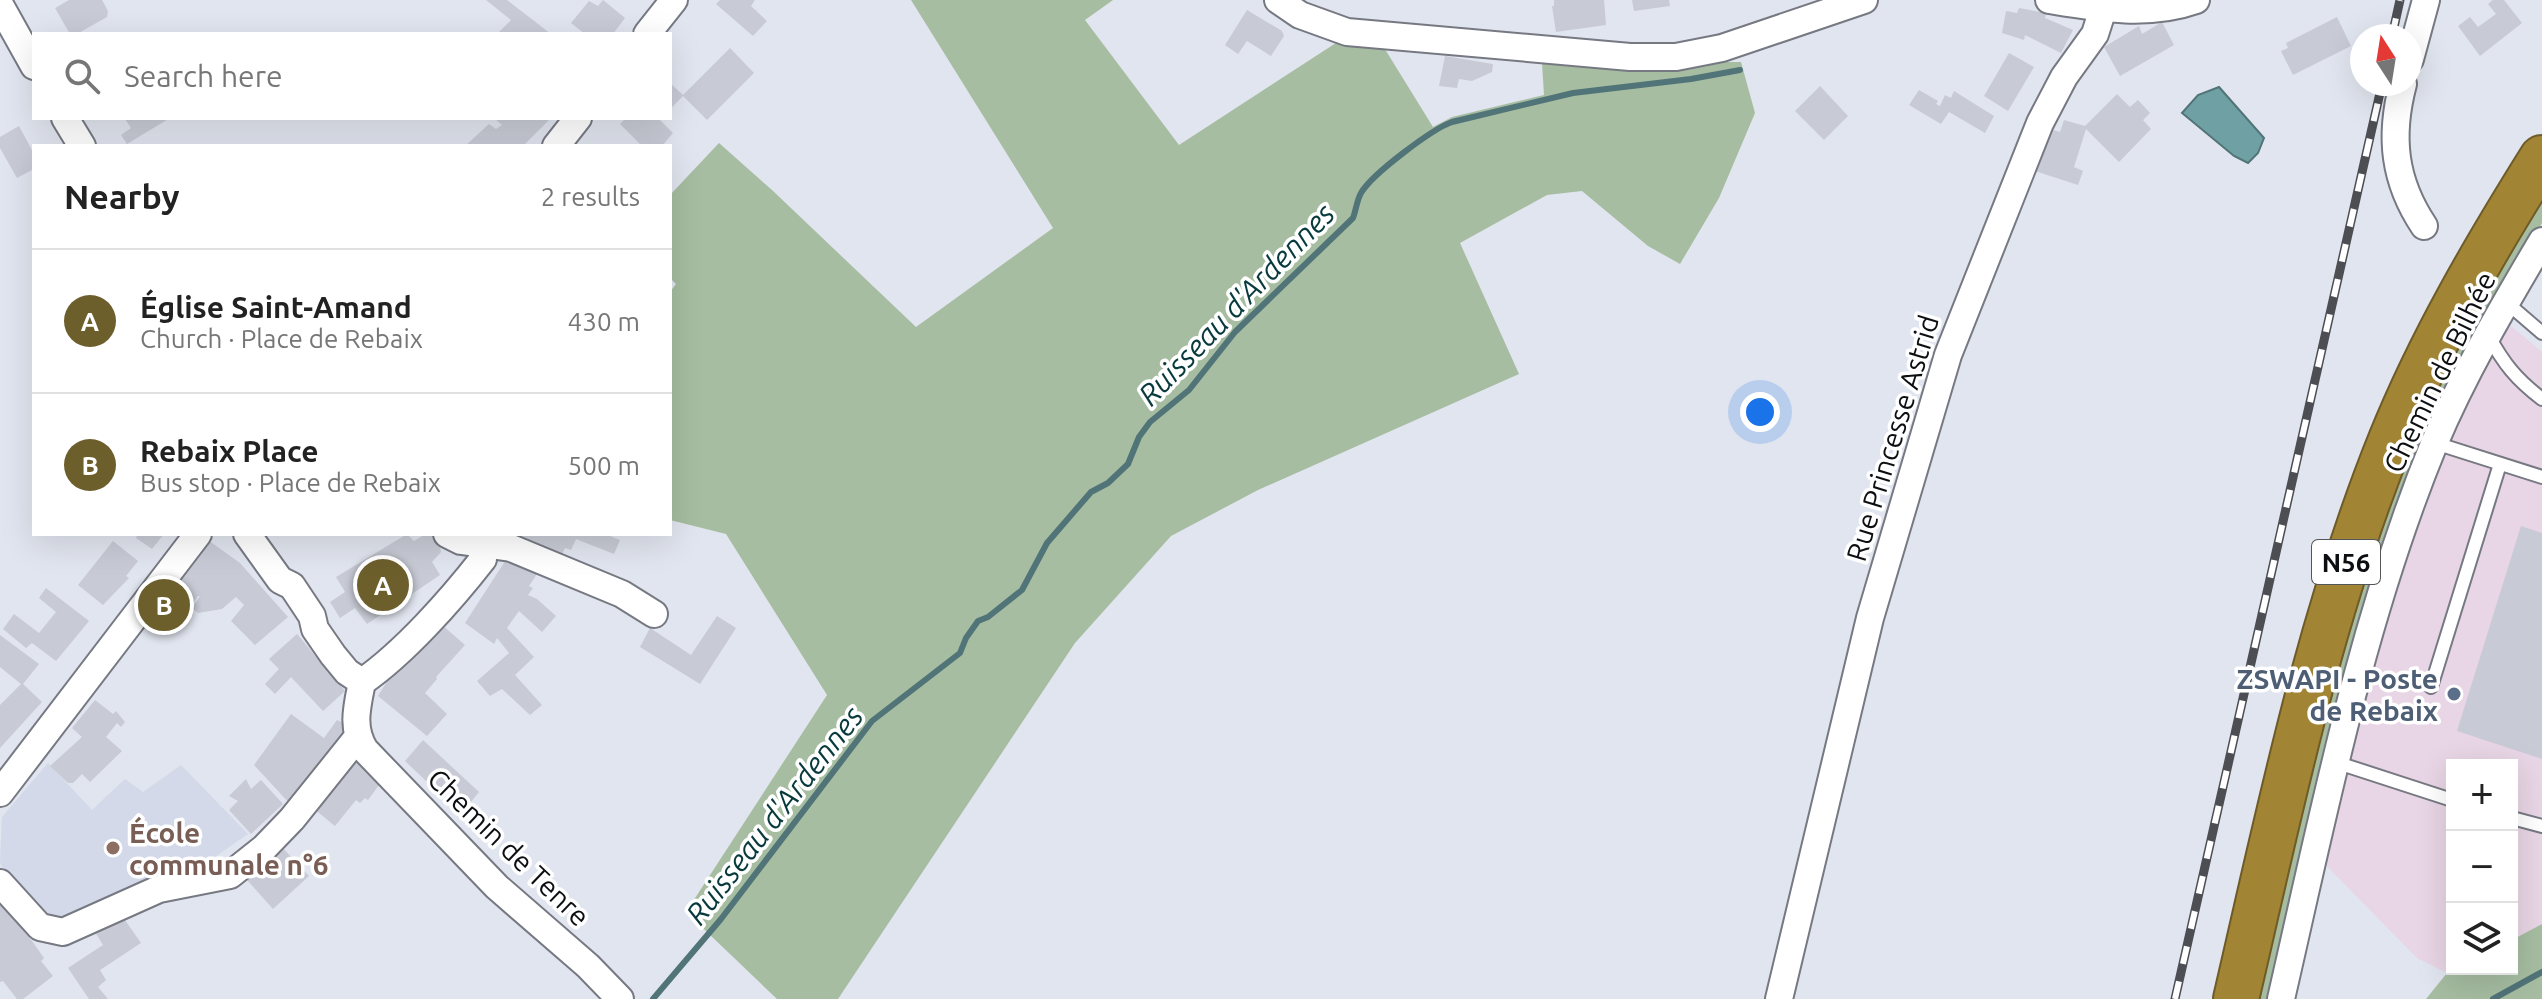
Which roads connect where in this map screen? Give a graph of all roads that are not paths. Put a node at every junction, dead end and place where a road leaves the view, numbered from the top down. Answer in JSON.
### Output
{"nodes":[{"id":1,"x":674,"y":0,"type":"edge"},
{"id":2,"x":1278,"y":0,"type":"edge"},
{"id":3,"x":1864,"y":0,"type":"edge"},
{"id":4,"x":2049,"y":0,"type":"edge"},
{"id":5,"x":2196,"y":0,"type":"edge"},
{"id":6,"x":2426,"y":0,"type":"edge"},
{"id":7,"x":2102,"y":4,"type":"edge"},
{"id":8,"x":0,"y":5,"type":"edge"},
{"id":9,"x":2419,"y":24,"type":"edge"},
{"id":10,"x":649,"y":32,"type":"edge"},
{"id":11,"x":32,"y":62,"type":"edge"},
{"id":12,"x":2401,"y":96,"type":"edge"},
{"id":13,"x":66,"y":120,"type":"edge"},
{"id":14,"x":576,"y":120,"type":"edge"},
{"id":15,"x":81,"y":144,"type":"edge"},
{"id":16,"x":558,"y":144,"type":"edge"},
{"id":17,"x":2542,"y":158,"type":"edge"},
{"id":18,"x":2424,"y":226,"type":"dead end"},
{"id":19,"x":2542,"y":241,"type":"edge"},
{"id":20,"x":2506,"y":302,"type":"junction"},
{"id":21,"x":2487,"y":333,"type":"junction"},
{"id":22,"x":2542,"y":333,"type":"edge"},
{"id":23,"x":2542,"y":399,"type":"edge"},
{"id":24,"x":2435,"y":443,"type":"junction"},
{"id":25,"x":2500,"y":464,"type":"junction"},
{"id":26,"x":2542,"y":477,"type":"edge"},
{"id":27,"x":196,"y":536,"type":"edge"},
{"id":28,"x":248,"y":536,"type":"edge"},
{"id":29,"x":451,"y":536,"type":"edge"},
{"id":30,"x":484,"y":539,"type":"edge"},
{"id":31,"x":654,"y":614,"type":"dead end"},
{"id":32,"x":362,"y":682,"type":"junction"},
{"id":33,"x":2431,"y":687,"type":"dead end"},
{"id":34,"x":357,"y":738,"type":"junction"},
{"id":35,"x":2335,"y":762,"type":"junction"},
{"id":36,"x":0,"y":793,"type":"edge"},
{"id":37,"x":2446,"y":798,"type":"edge"},
{"id":38,"x":2518,"y":820,"type":"edge"},
{"id":39,"x":2542,"y":826,"type":"edge"},
{"id":40,"x":0,"y":883,"type":"edge"},
{"id":41,"x":620,"y":999,"type":"edge"},
{"id":42,"x":1779,"y":999,"type":"edge"},
{"id":43,"x":2236,"y":999,"type":"edge"},
{"id":44,"x":2281,"y":999,"type":"edge"}],
"edges":[{"from":1,"to":10,"type":"street"},
{"from":2,"to":3,"type":"street"},
{"from":4,"to":7,"type":"street"},
{"from":5,"to":7,"type":"street"},
{"from":6,"to":9,"type":"street"},
{"from":7,"to":42,"type":"street","name":"Rue Princesse Astrid"},
{"from":8,"to":11,"type":"street"},
{"from":12,"to":18,"type":"street"},
{"from":13,"to":15,"type":"street"},
{"from":14,"to":16,"type":"street"},
{"from":17,"to":43,"type":"highway","number":"N56"},
{"from":19,"to":20,"type":"street","name":"Chemin de Bilhée"},
{"from":20,"to":21,"type":"street","name":"Chemin de Bilhée"},
{"from":20,"to":22,"type":"lane"},
{"from":21,"to":23,"type":"lane"},
{"from":21,"to":24,"type":"street","name":"Chemin de Bilhée"},
{"from":24,"to":25,"type":"lane"},
{"from":24,"to":35,"type":"street","name":"Chemin de Bilhée"},
{"from":25,"to":26,"type":"lane"},
{"from":25,"to":33,"type":"lane"},
{"from":27,"to":36,"type":"street"},
{"from":28,"to":32,"type":"street"},
{"from":29,"to":30,"type":"street"},
{"from":30,"to":31,"type":"street"},
{"from":30,"to":32,"type":"street"},
{"from":32,"to":34,"type":"street"},
{"from":34,"to":40,"type":"street"},
{"from":34,"to":41,"type":"street","name":"Chemin de Tenre"},
{"from":35,"to":37,"type":"lane"},
{"from":35,"to":44,"type":"street","name":"Chemin de Bilhée"},
{"from":38,"to":39,"type":"lane"}]}
